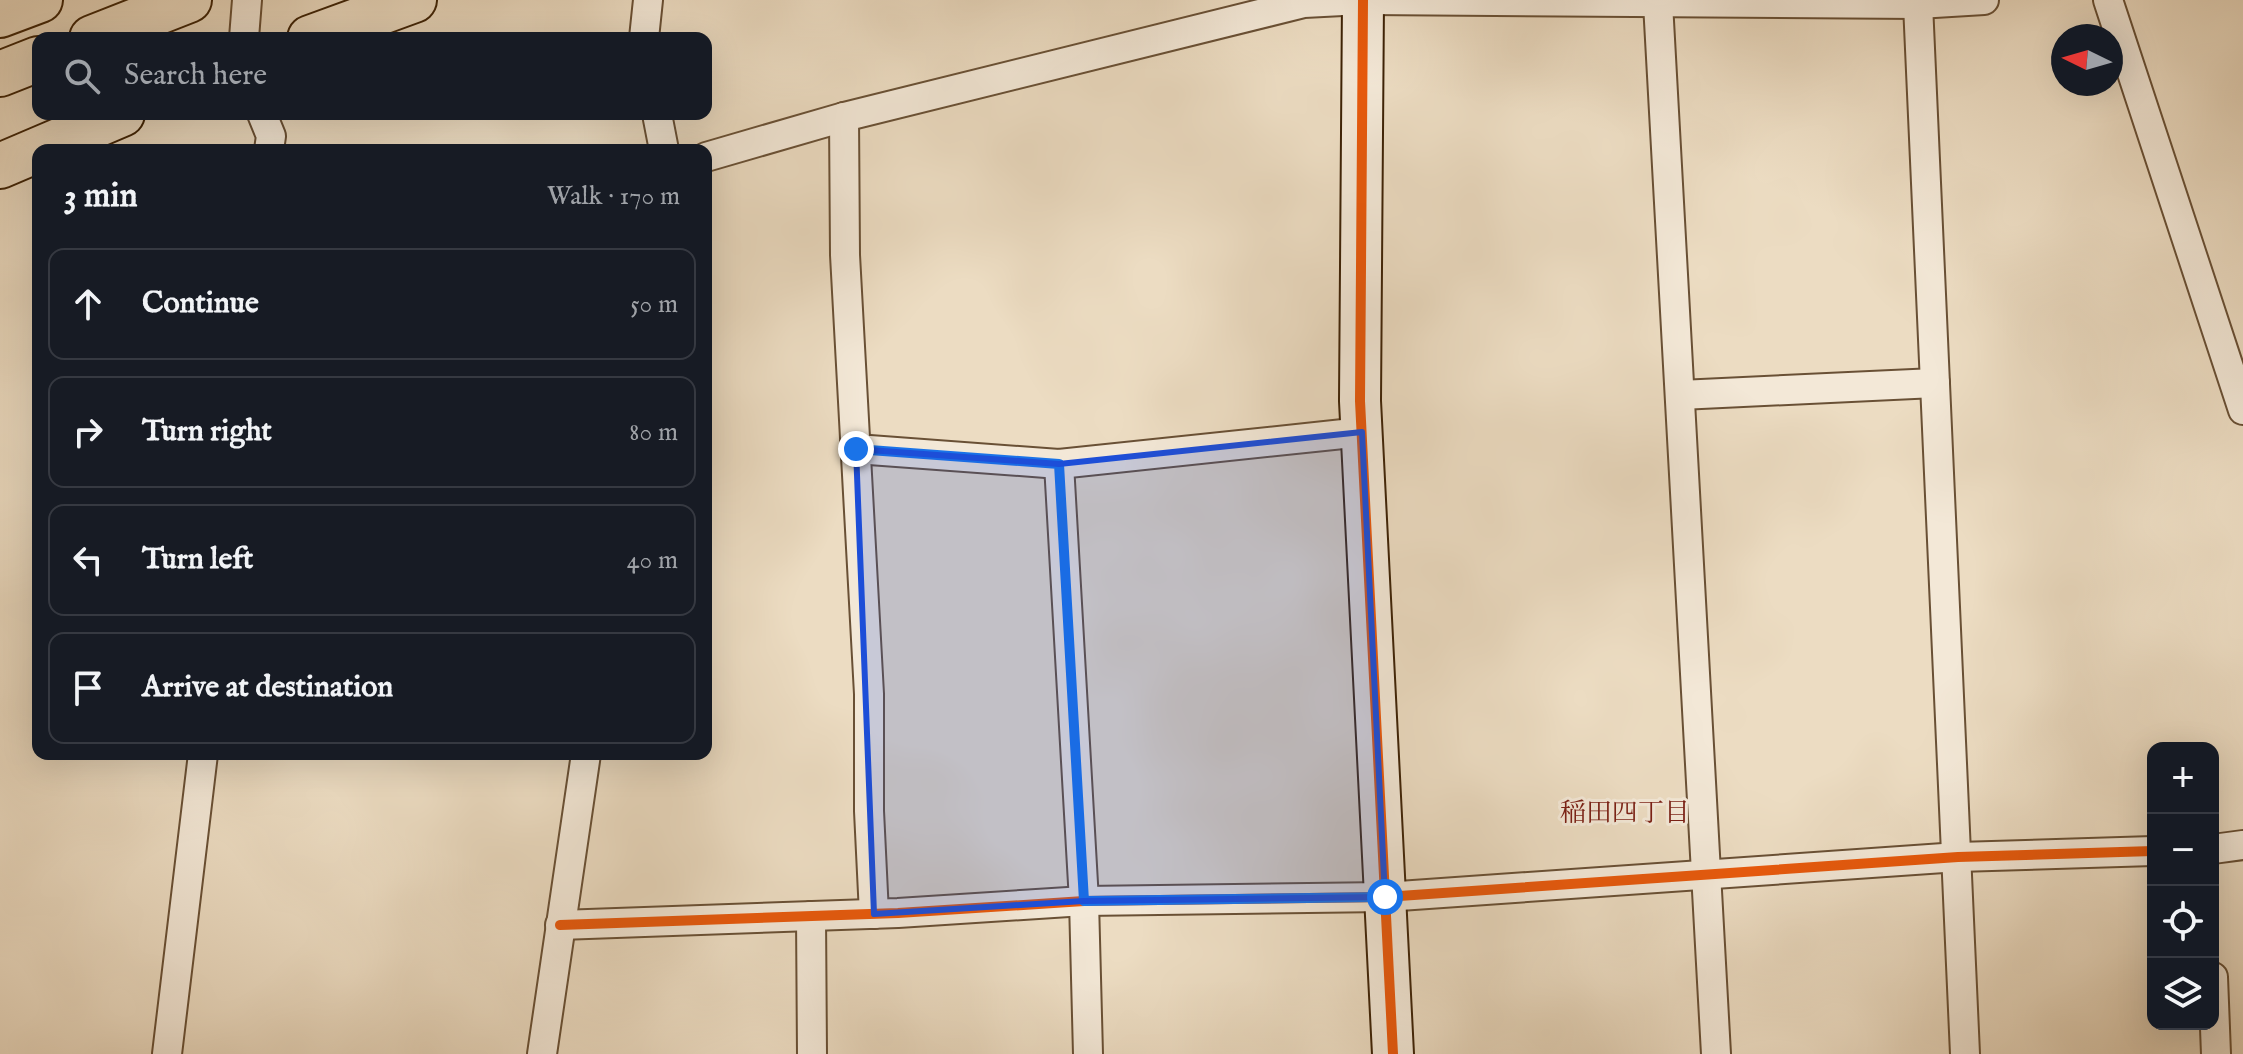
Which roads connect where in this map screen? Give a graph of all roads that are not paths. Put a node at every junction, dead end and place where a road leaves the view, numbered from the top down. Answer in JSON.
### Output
{"nodes":[{"id":1,"x":40,"y":0,"type":"edge"},
{"id":2,"x":189,"y":0,"type":"edge"},
{"id":3,"x":247,"y":0,"type":"edge"},
{"id":4,"x":414,"y":0,"type":"edge"},
{"id":5,"x":648,"y":0,"type":"edge"},
{"id":6,"x":1364,"y":0,"type":"edge"},
{"id":7,"x":1984,"y":0,"type":"edge"},
{"id":8,"x":2108,"y":0,"type":"edge"},
{"id":9,"x":1658,"y":3,"type":"junction"},
{"id":10,"x":1918,"y":4,"type":"junction"},
{"id":11,"x":0,"y":15,"type":"edge"},
{"id":12,"x":107,"y":32,"type":"edge"},
{"id":13,"x":244,"y":32,"type":"edge"},
{"id":14,"x":326,"y":32,"type":"edge"},
{"id":15,"x":645,"y":32,"type":"edge"},
{"id":16,"x":32,"y":61,"type":"edge"},
{"id":17,"x":0,"y":74,"type":"edge"},
{"id":18,"x":844,"y":117,"type":"junction"},
{"id":19,"x":108,"y":120,"type":"edge"},
{"id":20,"x":264,"y":120,"type":"edge"},
{"id":21,"x":658,"y":120,"type":"edge"},
{"id":22,"x":52,"y":144,"type":"edge"},
{"id":23,"x":270,"y":144,"type":"edge"},
{"id":24,"x":663,"y":144,"type":"edge"},
{"id":25,"x":32,"y":152,"type":"edge"},
{"id":26,"x":712,"y":155,"type":"edge"},
{"id":27,"x":0,"y":166,"type":"edge"},
{"id":28,"x":1935,"y":383,"type":"junction"},
{"id":29,"x":1680,"y":395,"type":"junction"},
{"id":30,"x":2243,"y":410,"type":"edge"},
{"id":31,"x":1362,"y":432,"type":"junction"},
{"id":32,"x":856,"y":449,"type":"junction"},
{"id":33,"x":1059,"y":464,"type":"junction"},
{"id":34,"x":202,"y":760,"type":"edge"},
{"id":35,"x":585,"y":760,"type":"edge"},
{"id":36,"x":2243,"y":845,"type":"edge"},
{"id":37,"x":2219,"y":848,"type":"edge"},
{"id":38,"x":2147,"y":851,"type":"edge"},
{"id":39,"x":1958,"y":857,"type":"junction"},
{"id":40,"x":1707,"y":875,"type":"junction"},
{"id":41,"x":1385,"y":897,"type":"junction"},
{"id":42,"x":1084,"y":901,"type":"junction"},
{"id":43,"x":874,"y":914,"type":"junction"},
{"id":44,"x":811,"y":916,"type":"junction"},
{"id":45,"x":560,"y":925,"type":"junction"},
{"id":46,"x":2215,"y":1030,"type":"edge"},
{"id":47,"x":167,"y":1054,"type":"edge"},
{"id":48,"x":542,"y":1054,"type":"edge"},
{"id":49,"x":812,"y":1054,"type":"edge"},
{"id":50,"x":1088,"y":1054,"type":"edge"},
{"id":51,"x":1393,"y":1054,"type":"edge"},
{"id":52,"x":1716,"y":1054,"type":"edge"},
{"id":53,"x":1965,"y":1054,"type":"edge"},
{"id":54,"x":2216,"y":1054,"type":"edge"}],
"edges":[{"from":1,"to":11,"type":"highway"},
{"from":2,"to":12,"type":"highway"},
{"from":3,"to":13,"type":"street"},
{"from":4,"to":14,"type":"highway"},
{"from":5,"to":15,"type":"street"},
{"from":6,"to":9,"type":"street"},
{"from":6,"to":18,"type":"street"},
{"from":6,"to":31,"type":"street"},
{"from":7,"to":10,"type":"street"},
{"from":8,"to":30,"type":"street"},
{"from":9,"to":10,"type":"street"},
{"from":9,"to":29,"type":"street"},
{"from":10,"to":28,"type":"street"},
{"from":16,"to":17,"type":"highway"},
{"from":18,"to":26,"type":"street"},
{"from":18,"to":32,"type":"street"},
{"from":19,"to":22,"type":"highway"},
{"from":20,"to":23,"type":"street"},
{"from":21,"to":24,"type":"street"},
{"from":25,"to":27,"type":"highway"},
{"from":28,"to":29,"type":"street"},
{"from":28,"to":39,"type":"street"},
{"from":29,"to":40,"type":"street"},
{"from":31,"to":33,"type":"street"},
{"from":31,"to":41,"type":"street"},
{"from":32,"to":33,"type":"street"},
{"from":32,"to":43,"type":"street"},
{"from":33,"to":42,"type":"street"},
{"from":34,"to":47,"type":"street"},
{"from":35,"to":45,"type":"street"},
{"from":36,"to":37,"type":"street"},
{"from":38,"to":39,"type":"street"},
{"from":39,"to":40,"type":"street"},
{"from":39,"to":53,"type":"street"},
{"from":40,"to":41,"type":"street"},
{"from":40,"to":52,"type":"street"},
{"from":41,"to":42,"type":"street"},
{"from":41,"to":51,"type":"street"},
{"from":42,"to":43,"type":"street"},
{"from":42,"to":50,"type":"street"},
{"from":43,"to":44,"type":"street"},
{"from":44,"to":45,"type":"street"},
{"from":44,"to":49,"type":"street"},
{"from":45,"to":48,"type":"street"},
{"from":46,"to":54,"type":"street"}]}
